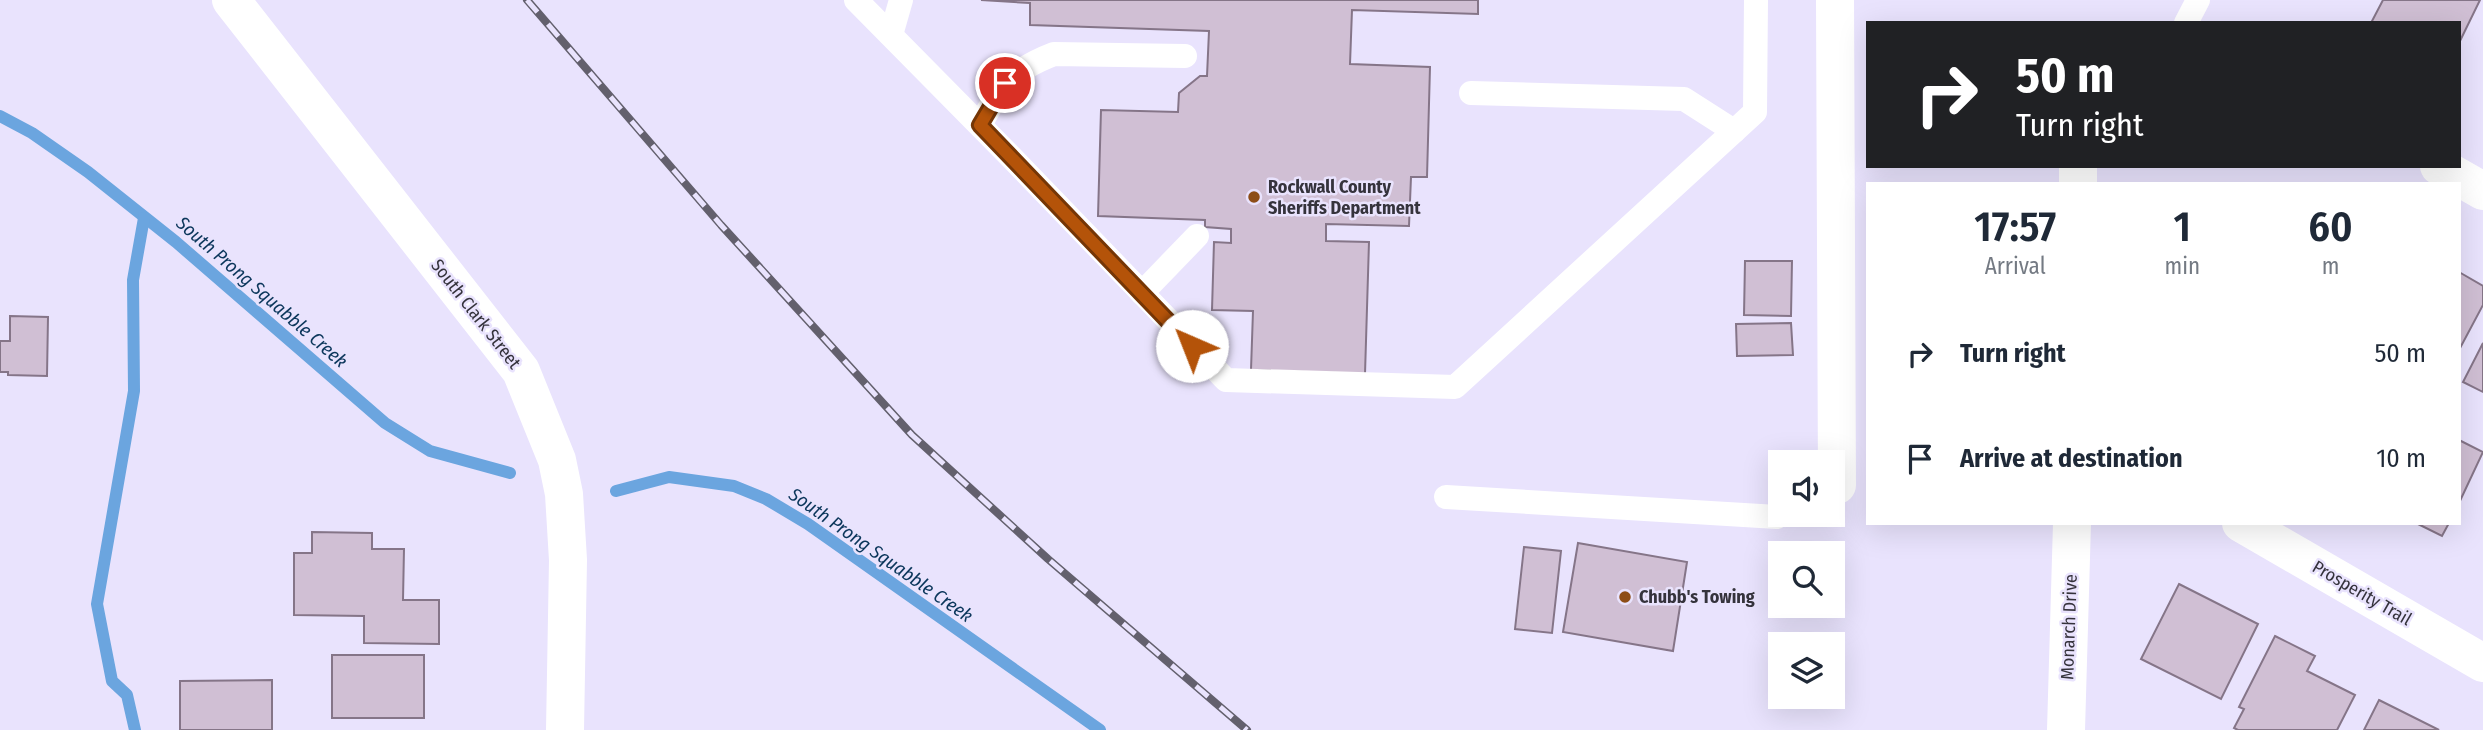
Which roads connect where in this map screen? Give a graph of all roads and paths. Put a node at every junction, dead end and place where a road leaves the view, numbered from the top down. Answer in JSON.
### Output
{"nodes":[{"id":1,"x":231,"y":0,"type":"edge"},
{"id":2,"x":856,"y":0,"type":"edge"},
{"id":3,"x":901,"y":0,"type":"edge"},
{"id":4,"x":1756,"y":0,"type":"edge"},
{"id":5,"x":1835,"y":0,"type":"edge"},
{"id":6,"x":2198,"y":0,"type":"edge"},
{"id":7,"x":2187,"y":21,"type":"edge"},
{"id":8,"x":891,"y":35,"type":"junction"},
{"id":9,"x":1185,"y":56,"type":"dead end"},
{"id":10,"x":1471,"y":93,"type":"dead end"},
{"id":11,"x":980,"y":125,"type":"junction"},
{"id":12,"x":1734,"y":131,"type":"junction"},
{"id":13,"x":2443,"y":168,"type":"edge"},
{"id":14,"x":2483,"y":191,"type":"edge"},
{"id":15,"x":1196,"y":236,"type":"dead end"},
{"id":16,"x":1142,"y":293,"type":"junction"},
{"id":17,"x":1834,"y":450,"type":"edge"},
{"id":18,"x":1446,"y":497,"type":"dead end"},
{"id":19,"x":1768,"y":516,"type":"edge"},
{"id":20,"x":2072,"y":525,"type":"edge"},
{"id":21,"x":2244,"y":525,"type":"edge"},
{"id":22,"x":2483,"y":663,"type":"edge"},
{"id":23,"x":565,"y":730,"type":"edge"},
{"id":24,"x":2066,"y":730,"type":"edge"}],
"edges":[{"from":1,"to":23,"type":"street","name":"South Clark Street"},
{"from":2,"to":8,"type":"lane"},
{"from":3,"to":8,"type":"lane"},
{"from":4,"to":12,"type":"lane"},
{"from":5,"to":17,"type":"street"},
{"from":6,"to":7,"type":"lane"},
{"from":8,"to":11,"type":"lane"},
{"from":9,"to":11,"type":"lane"},
{"from":10,"to":12,"type":"lane"},
{"from":11,"to":16,"type":"lane"},
{"from":12,"to":16,"type":"lane"},
{"from":13,"to":14,"type":"street"},
{"from":15,"to":16,"type":"lane"},
{"from":18,"to":19,"type":"lane"},
{"from":20,"to":24,"type":"street","name":"Monarch Drive"},
{"from":21,"to":22,"type":"street","name":"Prosperity Trail"}]}
